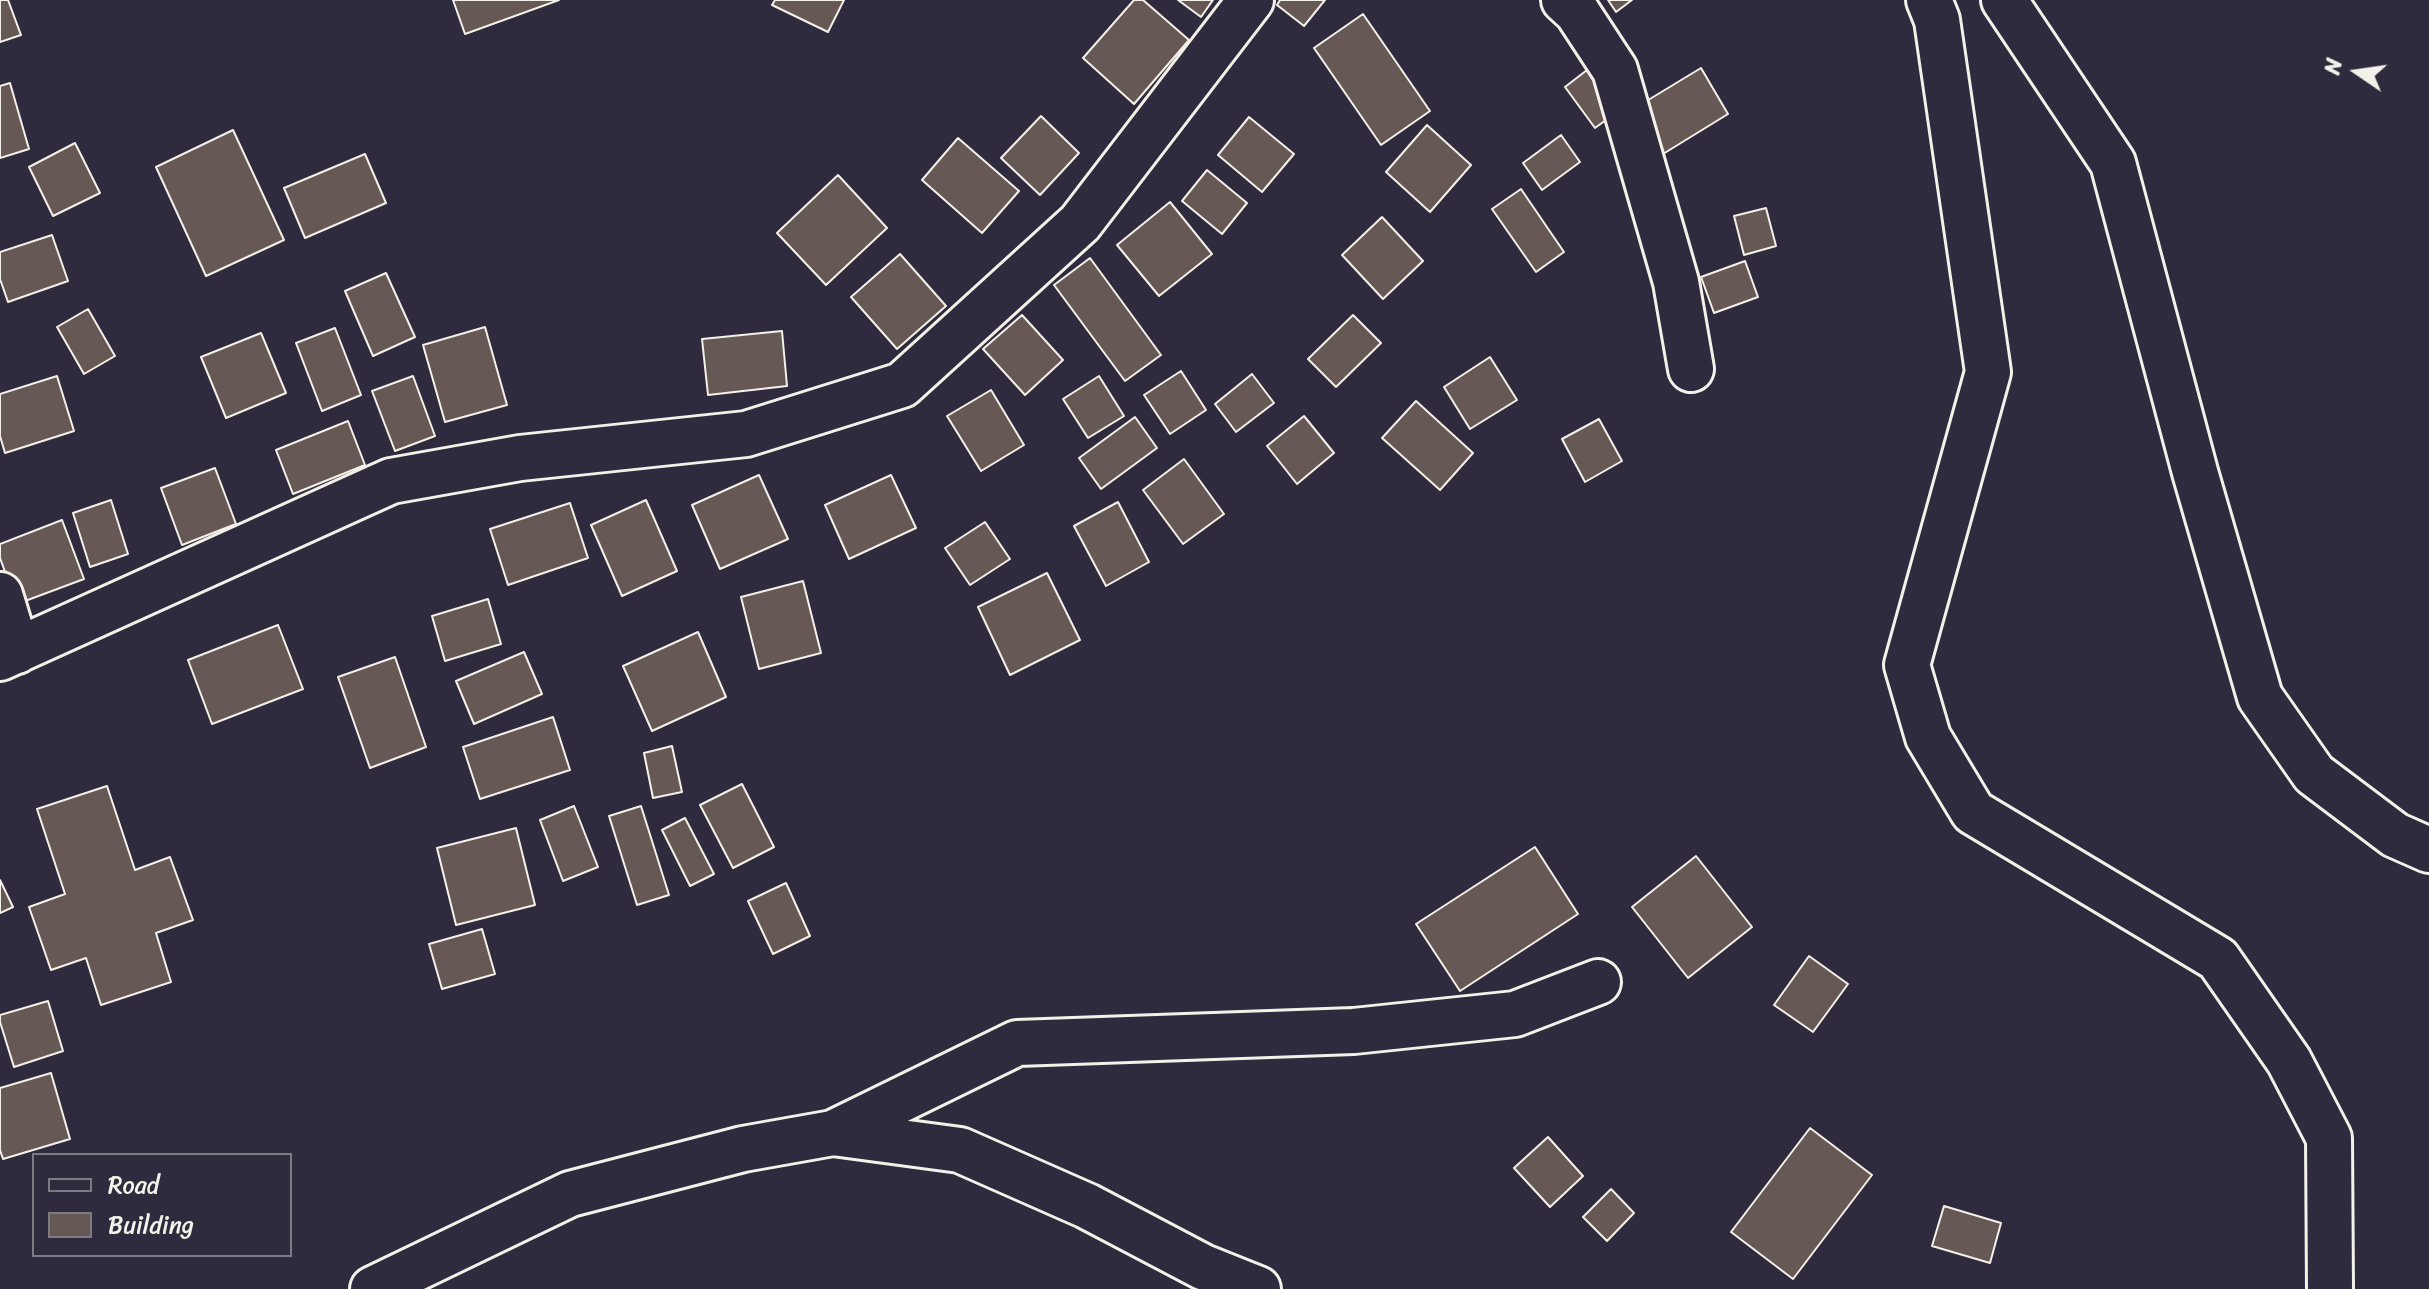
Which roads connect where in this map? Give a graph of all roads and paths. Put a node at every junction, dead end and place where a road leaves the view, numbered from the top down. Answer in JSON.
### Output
{"nodes":[{"id":1,"x":1251,"y":0,"type":"edge"},
{"id":2,"x":1564,"y":0,"type":"edge"},
{"id":3,"x":1929,"y":0,"type":"edge"},
{"id":4,"x":2004,"y":0,"type":"edge"},
{"id":5,"x":1691,"y":369,"type":"dead end"},
{"id":6,"x":0,"y":595,"type":"edge"},
{"id":7,"x":8,"y":655,"type":"edge"},
{"id":8,"x":2429,"y":850,"type":"edge"},
{"id":9,"x":1598,"y":982,"type":"dead end"},
{"id":10,"x":833,"y":1133,"type":"junction"},
{"id":11,"x":373,"y":1289,"type":"edge"},
{"id":12,"x":1258,"y":1289,"type":"edge"},
{"id":13,"x":2330,"y":1289,"type":"edge"}],
"edges":[{"from":1,"to":7,"type":"street"},
{"from":2,"to":5,"type":"street"},
{"from":3,"to":13,"type":"street"},
{"from":4,"to":8,"type":"street"},
{"from":6,"to":7,"type":"street"},
{"from":9,"to":10,"type":"street"},
{"from":10,"to":11,"type":"street"},
{"from":10,"to":12,"type":"street"}]}
